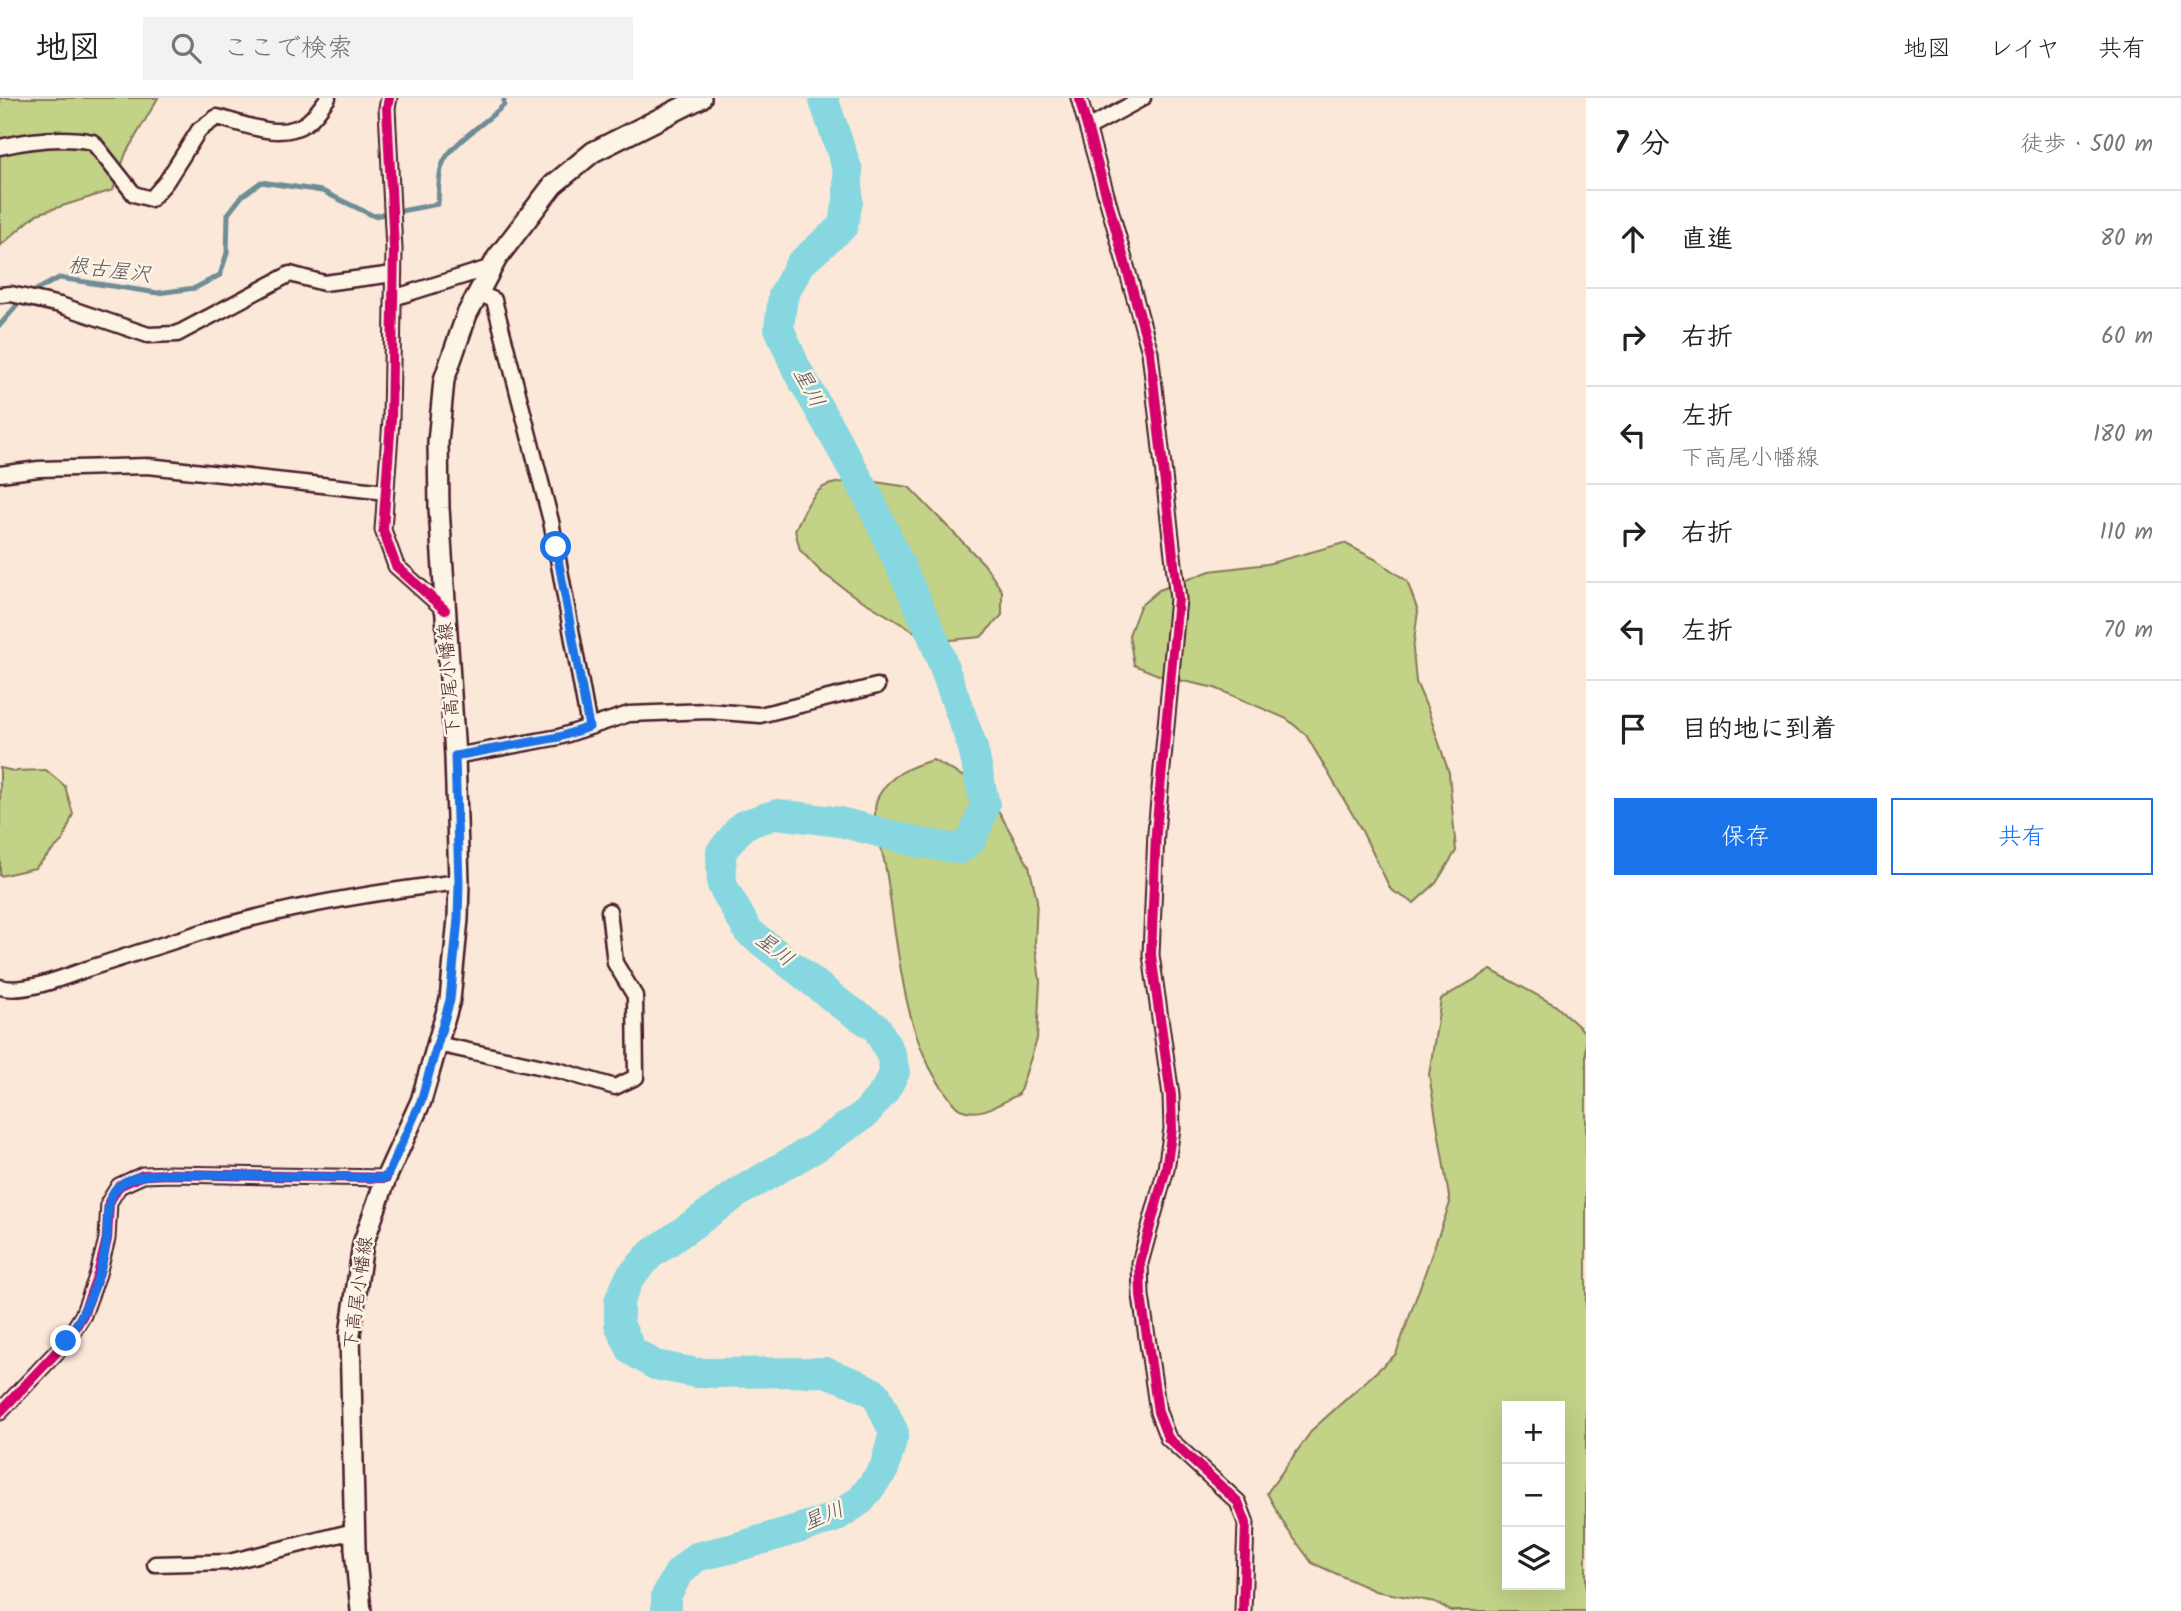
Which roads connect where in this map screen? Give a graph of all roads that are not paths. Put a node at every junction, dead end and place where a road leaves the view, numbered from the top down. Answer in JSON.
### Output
{"nodes":[{"id":1,"x":328,"y":98,"type":"edge"},
{"id":2,"x":389,"y":98,"type":"edge"},
{"id":3,"x":701,"y":98,"type":"edge"},
{"id":4,"x":1079,"y":98,"type":"edge"},
{"id":5,"x":1143,"y":98,"type":"edge"},
{"id":6,"x":1087,"y":128,"type":"junction"},
{"id":7,"x":0,"y":148,"type":"edge"},
{"id":8,"x":492,"y":267,"type":"junction"},
{"id":9,"x":394,"y":274,"type":"junction"},
{"id":10,"x":478,"y":293,"type":"junction"},
{"id":11,"x":0,"y":295,"type":"edge"},
{"id":12,"x":393,"y":298,"type":"junction"},
{"id":13,"x":0,"y":474,"type":"edge"},
{"id":14,"x":386,"y":492,"type":"junction"},
{"id":15,"x":445,"y":610,"type":"junction"},
{"id":16,"x":877,"y":685,"type":"dead end"},
{"id":17,"x":589,"y":727,"type":"junction"},
{"id":18,"x":455,"y":756,"type":"junction"},
{"id":19,"x":459,"y":883,"type":"junction"},
{"id":20,"x":609,"y":911,"type":"dead end"},
{"id":21,"x":0,"y":987,"type":"edge"},
{"id":22,"x":437,"y":1045,"type":"junction"},
{"id":23,"x":386,"y":1178,"type":"junction"},
{"id":24,"x":0,"y":1412,"type":"edge"},
{"id":25,"x":354,"y":1531,"type":"junction"},
{"id":26,"x":155,"y":1564,"type":"dead end"},
{"id":27,"x":361,"y":1611,"type":"edge"},
{"id":28,"x":1243,"y":1611,"type":"edge"}],
"edges":[{"from":1,"to":7,"type":"street"},
{"from":2,"to":9,"type":"street"},
{"from":3,"to":8,"type":"main road","name":"下高尾小幡線"},
{"from":4,"to":6,"type":"street"},
{"from":5,"to":6,"type":"street"},
{"from":6,"to":28,"type":"street"},
{"from":8,"to":10,"type":"main road","name":"下高尾小幡線"},
{"from":8,"to":12,"type":"street"},
{"from":9,"to":11,"type":"street"},
{"from":9,"to":12,"type":"street"},
{"from":10,"to":15,"type":"main road","name":"下高尾小幡線"},
{"from":10,"to":17,"type":"street"},
{"from":12,"to":14,"type":"street"},
{"from":13,"to":14,"type":"street"},
{"from":14,"to":15,"type":"street"},
{"from":15,"to":18,"type":"main road","name":"下高尾小幡線"},
{"from":16,"to":17,"type":"street"},
{"from":17,"to":18,"type":"street"},
{"from":18,"to":19,"type":"main road","name":"下高尾小幡線"},
{"from":19,"to":21,"type":"street"},
{"from":19,"to":22,"type":"main road","name":"下高尾小幡線"},
{"from":20,"to":22,"type":"street"},
{"from":22,"to":23,"type":"main road","name":"下高尾小幡線"},
{"from":23,"to":24,"type":"street"},
{"from":23,"to":25,"type":"main road","name":"下高尾小幡線"},
{"from":25,"to":26,"type":"street"},
{"from":25,"to":27,"type":"main road","name":"下高尾小幡線"}]}
